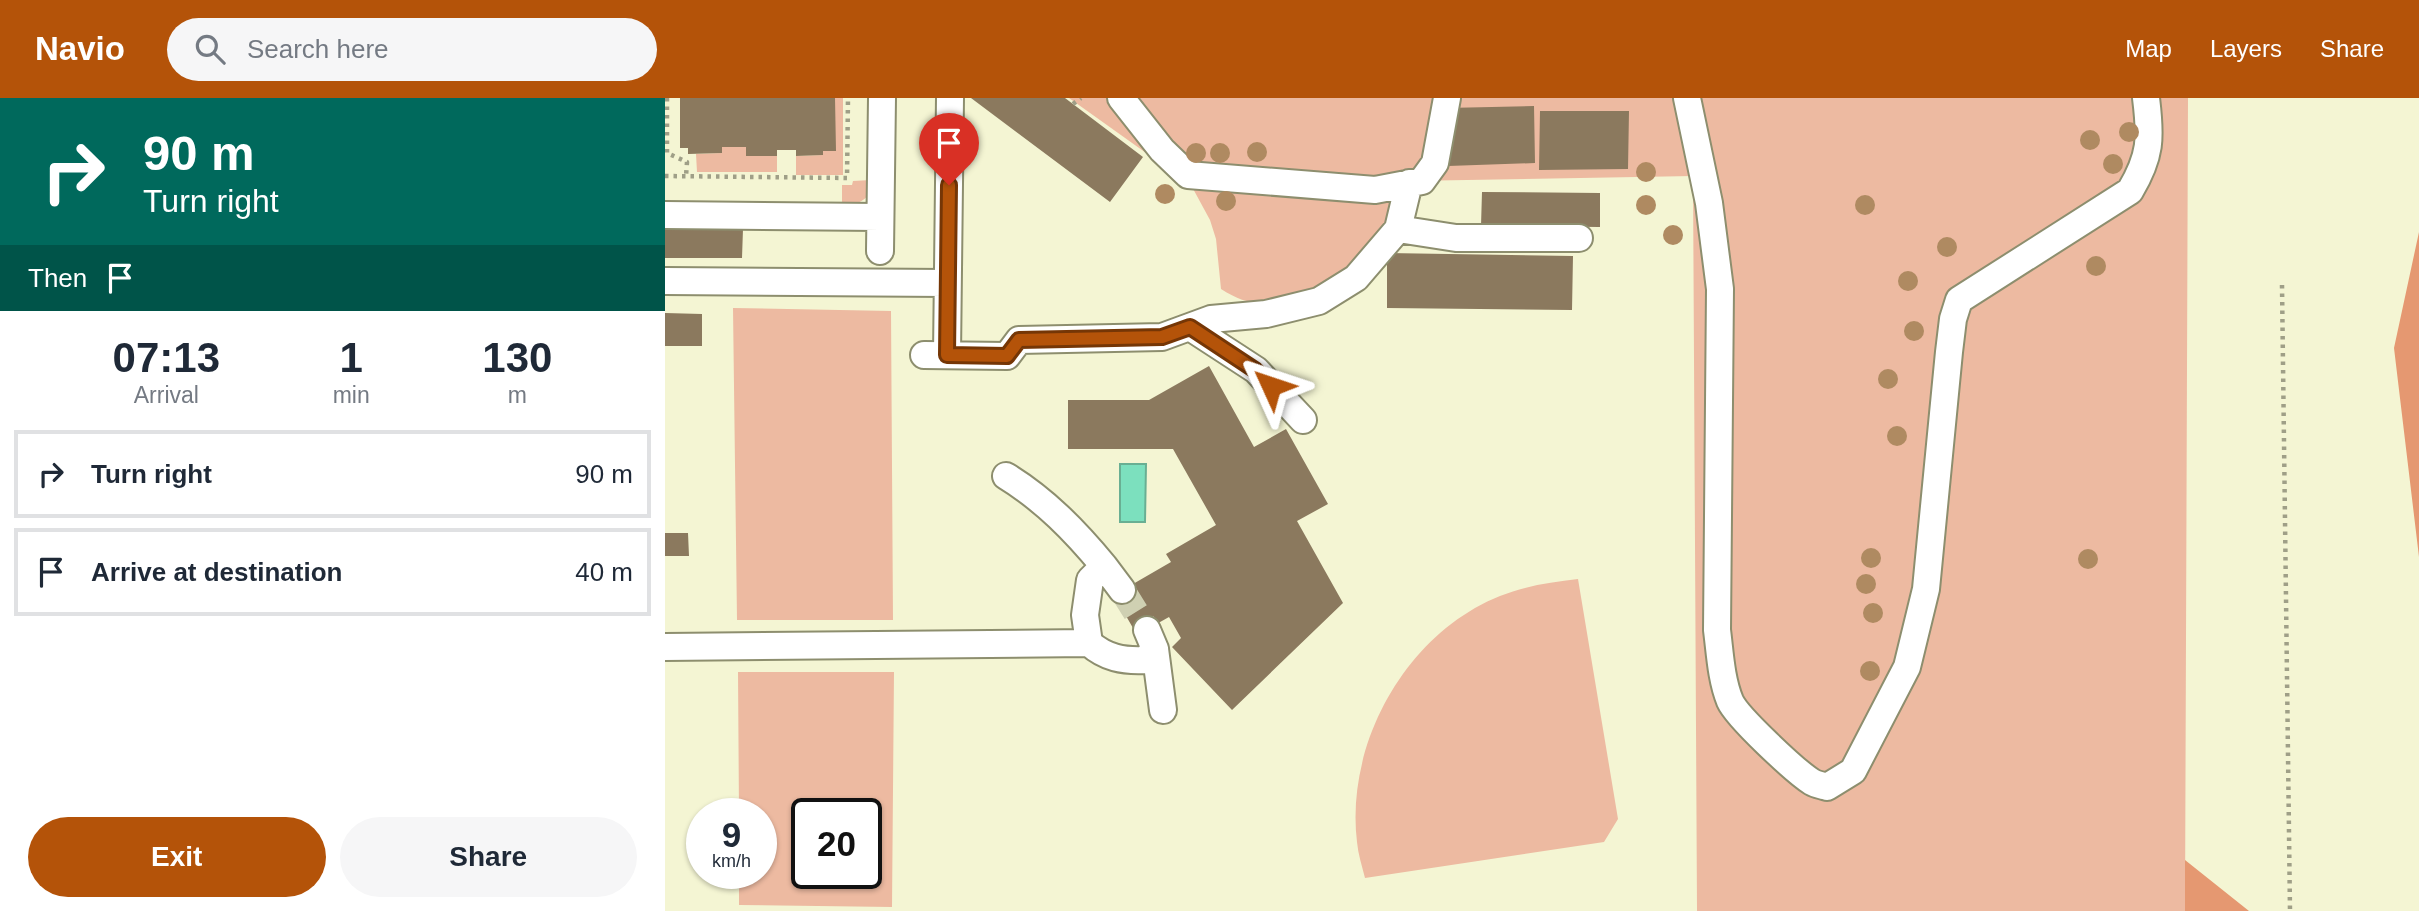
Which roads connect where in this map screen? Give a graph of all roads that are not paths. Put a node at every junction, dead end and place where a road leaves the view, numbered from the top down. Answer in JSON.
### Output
{"nodes":[{"id":1,"x":882,"y":98,"type":"edge"},
{"id":2,"x":950,"y":98,"type":"edge"},
{"id":3,"x":1122,"y":98,"type":"edge"},
{"id":4,"x":1447,"y":98,"type":"edge"},
{"id":5,"x":1687,"y":98,"type":"edge"},
{"id":6,"x":2146,"y":98,"type":"edge"},
{"id":7,"x":1409,"y":183,"type":"junction"},
{"id":8,"x":665,"y":215,"type":"edge"},
{"id":9,"x":880,"y":217,"type":"junction"},
{"id":10,"x":1398,"y":229,"type":"junction"},
{"id":11,"x":1579,"y":238,"type":"dead end"},
{"id":12,"x":880,"y":251,"type":"dead end"},
{"id":13,"x":665,"y":281,"type":"edge"},
{"id":14,"x":947,"y":284,"type":"junction"},
{"id":15,"x":1190,"y":327,"type":"junction"},
{"id":16,"x":1303,"y":420,"type":"dead end"},
{"id":17,"x":1006,"y":476,"type":"dead end"},
{"id":18,"x":1104,"y":566,"type":"junction"},
{"id":19,"x":1122,"y":590,"type":"tunnel mouth"},
{"id":20,"x":1089,"y":643,"type":"junction"},
{"id":21,"x":665,"y":647,"type":"edge"},
{"id":22,"x":1163,"y":710,"type":"dead end"}],
"edges":[{"from":1,"to":9,"type":"street"},
{"from":2,"to":14,"type":"street"},
{"from":3,"to":7,"type":"street"},
{"from":4,"to":7,"type":"street"},
{"from":5,"to":6,"type":"street"},
{"from":7,"to":10,"type":"street"},
{"from":8,"to":9,"type":"street"},
{"from":9,"to":12,"type":"street"},
{"from":10,"to":11,"type":"street"},
{"from":10,"to":15,"type":"street"},
{"from":13,"to":14,"type":"street"},
{"from":14,"to":15,"type":"street"},
{"from":15,"to":16,"type":"street"},
{"from":17,"to":18,"type":"street"},
{"from":18,"to":19,"type":"street"},
{"from":18,"to":20,"type":"street"},
{"from":20,"to":21,"type":"street"},
{"from":20,"to":22,"type":"street"}]}
